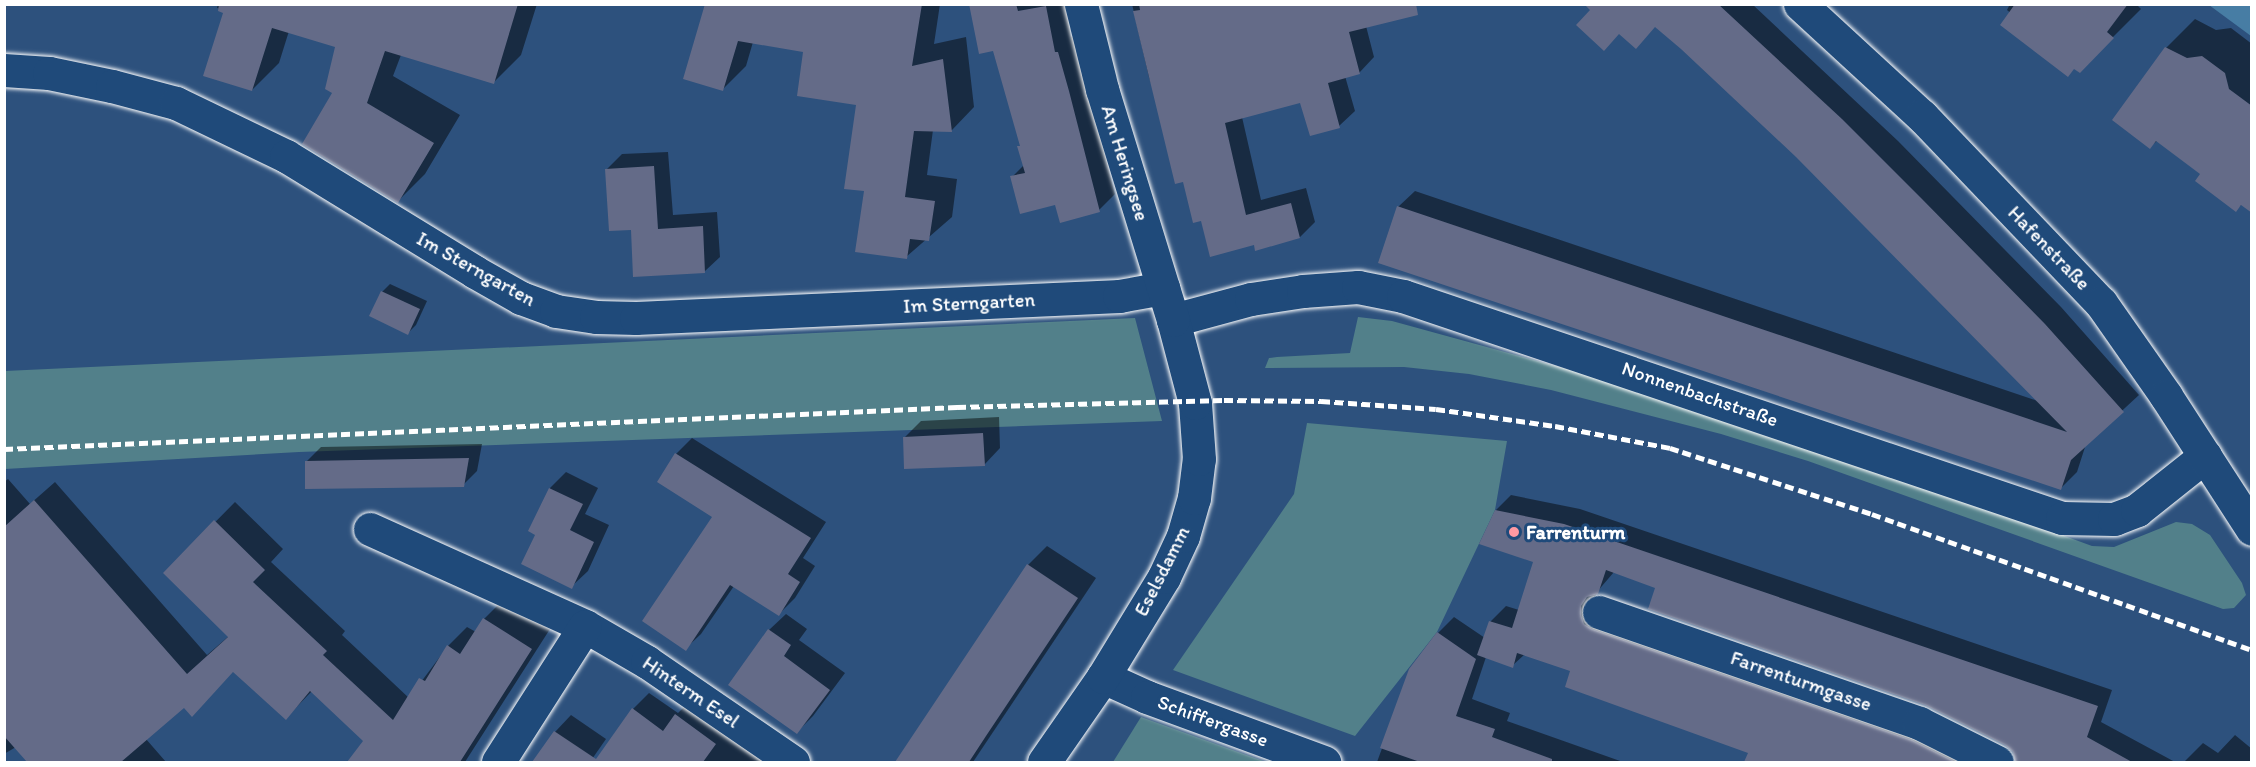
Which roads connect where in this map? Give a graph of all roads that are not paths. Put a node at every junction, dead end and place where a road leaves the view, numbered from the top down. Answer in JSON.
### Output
{"nodes":[{"id":1,"x":1081,"y":4,"type":"edge"},
{"id":2,"x":1800,"y":4,"type":"edge"},
{"id":3,"x":4,"y":70,"type":"edge"},
{"id":4,"x":1163,"y":288,"type":"junction"},
{"id":5,"x":1173,"y":320,"type":"junction"},
{"id":6,"x":2205,"y":456,"type":"junction"},
{"id":7,"x":370,"y":529,"type":"dead end"},
{"id":8,"x":2252,"y":529,"type":"edge"},
{"id":9,"x":1599,"y":612,"type":"dead end"},
{"id":10,"x":585,"y":626,"type":"junction"},
{"id":11,"x":1103,"y":677,"type":"junction"},
{"id":12,"x":498,"y":762,"type":"edge"},
{"id":13,"x":793,"y":762,"type":"edge"},
{"id":14,"x":1044,"y":762,"type":"edge"},
{"id":15,"x":1324,"y":762,"type":"edge"},
{"id":16,"x":1997,"y":762,"type":"edge"}],
"edges":[{"from":1,"to":4,"type":"street","name":"Am Heringsee"},
{"from":2,"to":6,"type":"street","name":"Hafenstraße"},
{"from":3,"to":4,"type":"street","name":"Im Sterngarten"},
{"from":4,"to":5,"type":"street","name":"Am Heringsee"},
{"from":5,"to":6,"type":"street","name":"Nonnenbachstraße"},
{"from":5,"to":11,"type":"street","name":"Eselsdamm"},
{"from":6,"to":8,"type":"street","name":"Hafenstraße"},
{"from":7,"to":10,"type":"street","name":"Hinterm Esel"},
{"from":9,"to":16,"type":"street","name":"Farrenturmgasse"},
{"from":10,"to":12,"type":"street"},
{"from":10,"to":13,"type":"street","name":"Hinterm Esel"},
{"from":11,"to":14,"type":"street","name":"Eselsdamm"},
{"from":11,"to":15,"type":"street","name":"Schiffergasse"}]}
